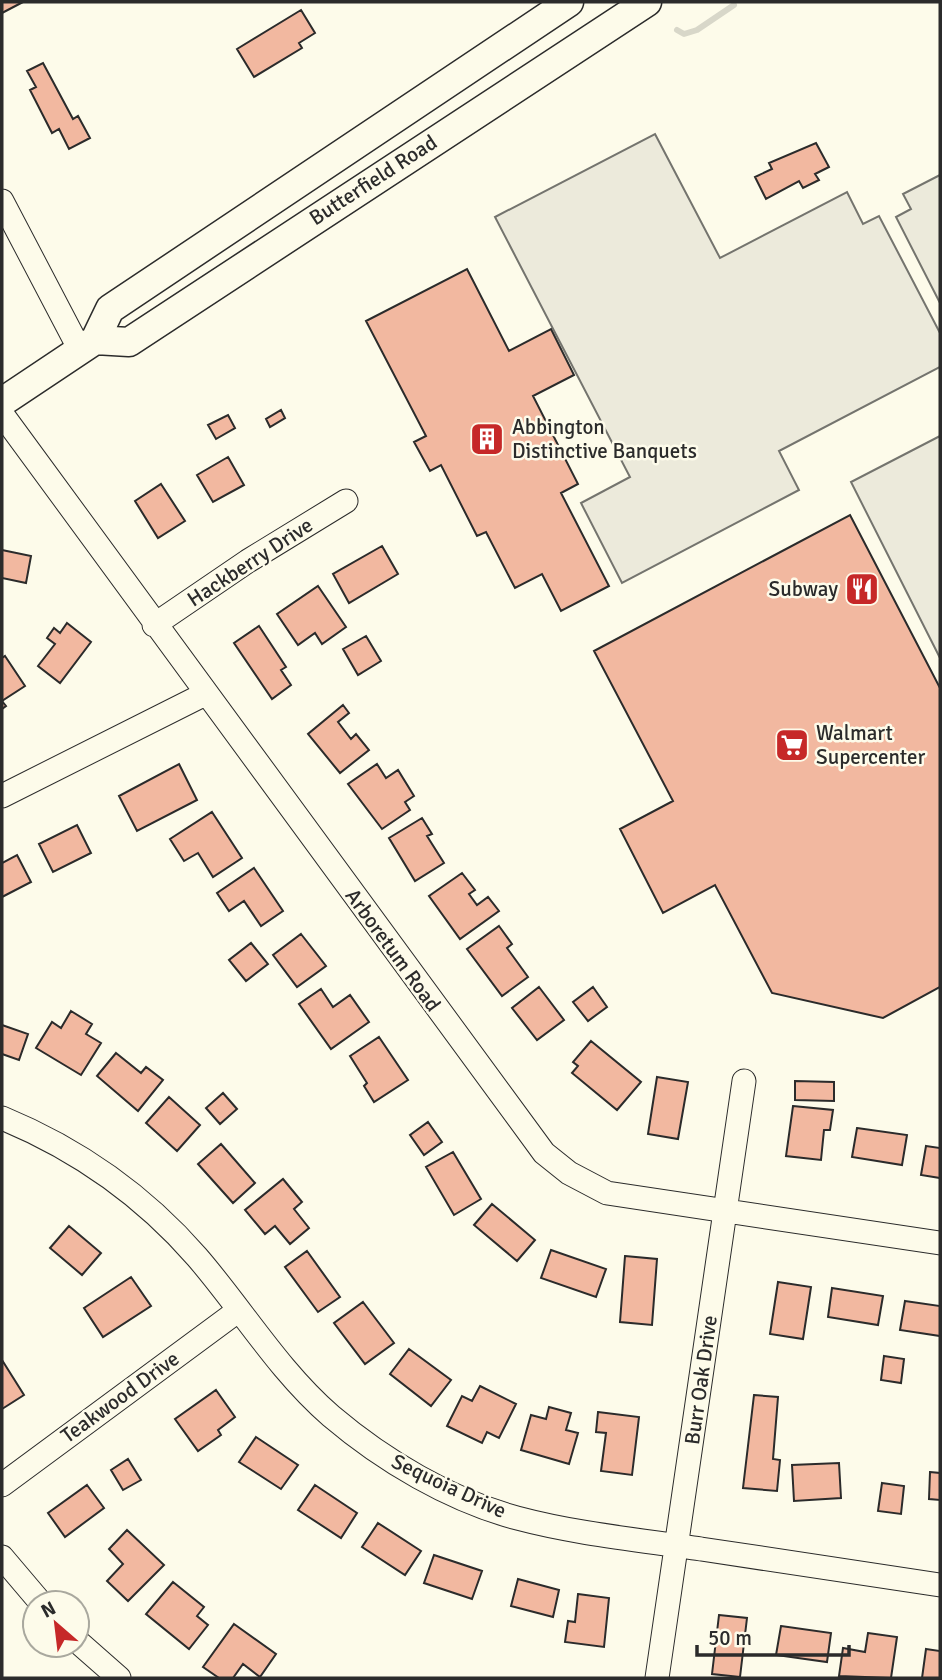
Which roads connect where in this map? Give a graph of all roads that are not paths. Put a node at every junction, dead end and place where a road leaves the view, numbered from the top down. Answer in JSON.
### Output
{"nodes":[{"id":1,"x":569,"y":2,"type":"edge"},
{"id":2,"x":647,"y":2,"type":"edge"},
{"id":3,"x":2,"y":201,"type":"edge"},
{"id":4,"x":88,"y":345,"type":"junction"},
{"id":5,"x":2,"y":402,"type":"edge"},
{"id":6,"x":2,"y":414,"type":"edge"},
{"id":7,"x":346,"y":501,"type":"dead end"},
{"id":8,"x":154,"y":625,"type":"junction"},
{"id":9,"x":205,"y":694,"type":"junction"},
{"id":10,"x":2,"y":796,"type":"edge"},
{"id":11,"x":744,"y":1081,"type":"dead end"},
{"id":12,"x":2,"y":1118,"type":"edge"},
{"id":13,"x":727,"y":1212,"type":"junction"},
{"id":14,"x":940,"y":1243,"type":"edge"},
{"id":15,"x":239,"y":1310,"type":"junction"},
{"id":16,"x":2,"y":1485,"type":"edge"},
{"id":17,"x":677,"y":1545,"type":"junction"},
{"id":18,"x":2,"y":1557,"type":"edge"},
{"id":19,"x":940,"y":1585,"type":"edge"},
{"id":20,"x":29,"y":1589,"type":"edge"},
{"id":21,"x":91,"y":1653,"type":"edge"},
{"id":22,"x":119,"y":1678,"type":"edge"},
{"id":23,"x":657,"y":1678,"type":"edge"}],
"edges":[{"from":1,"to":4,"type":"main road","name":"Butterfield Road"},
{"from":2,"to":4,"type":"main road","name":"Butterfield Road"},
{"from":3,"to":4,"type":"street"},
{"from":4,"to":5,"type":"main road"},
{"from":6,"to":8,"type":"street","name":"Arboretum Road"},
{"from":7,"to":8,"type":"street","name":"Hackberry Drive"},
{"from":8,"to":9,"type":"street","name":"Arboretum Road"},
{"from":9,"to":10,"type":"street"},
{"from":9,"to":13,"type":"street","name":"Arboretum Road"},
{"from":11,"to":13,"type":"street","name":"Burr Oak Drive"},
{"from":12,"to":15,"type":"street","name":"Sequoia Drive"},
{"from":13,"to":14,"type":"street","name":"Arboretum Road"},
{"from":13,"to":17,"type":"street","name":"Burr Oak Drive"},
{"from":15,"to":16,"type":"street","name":"Teakwood Drive"},
{"from":15,"to":17,"type":"street","name":"Sequoia Drive"},
{"from":17,"to":19,"type":"street","name":"Sequoia Drive"},
{"from":17,"to":23,"type":"street","name":"Burr Oak Drive"},
{"from":18,"to":20,"type":"street"},
{"from":21,"to":22,"type":"street"}]}
